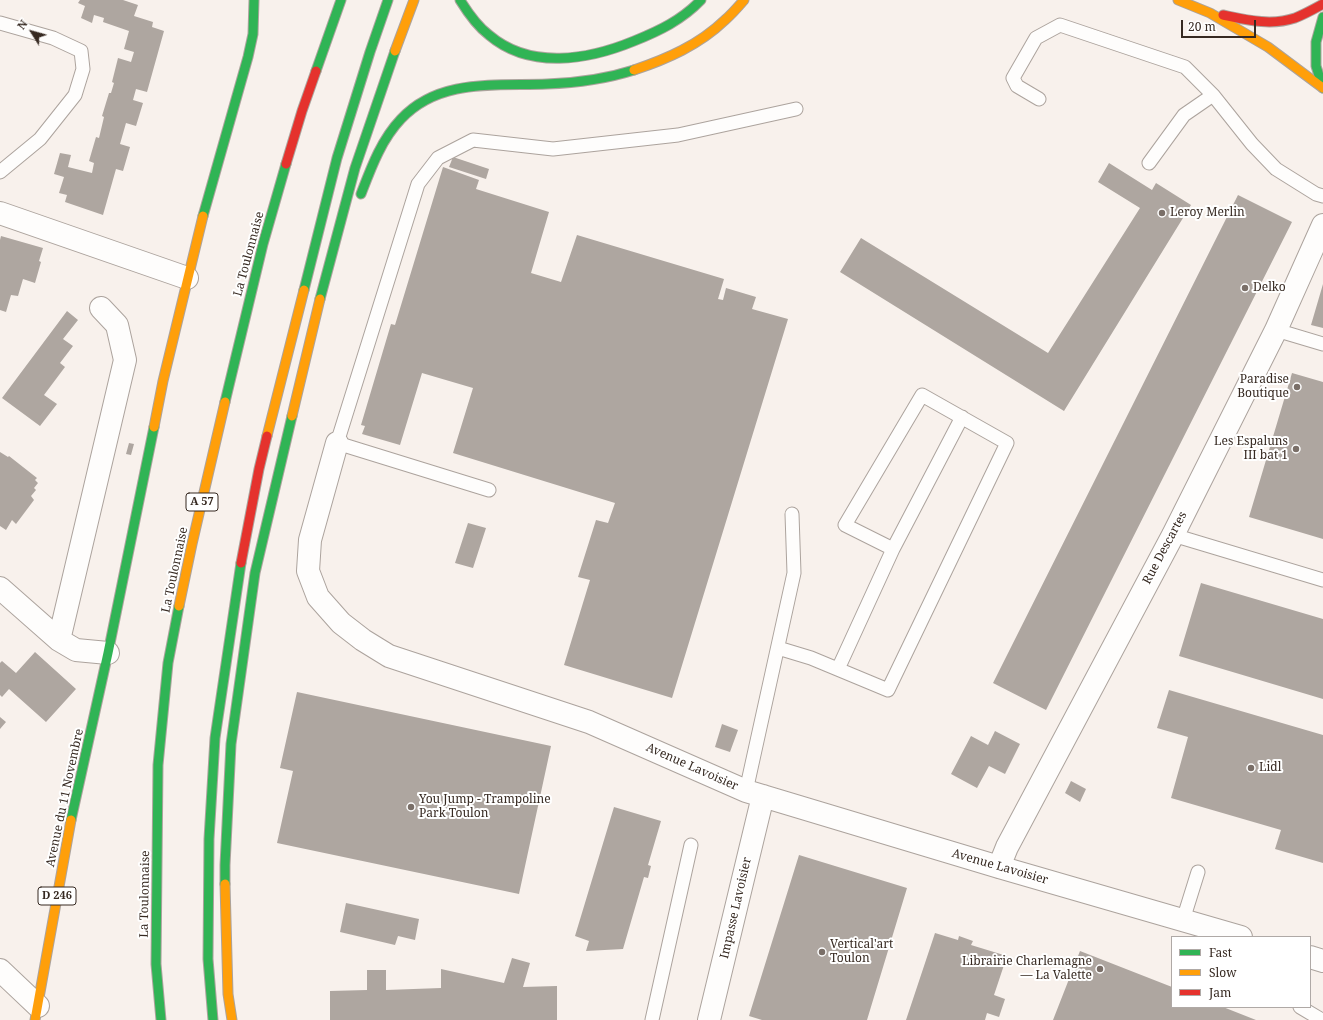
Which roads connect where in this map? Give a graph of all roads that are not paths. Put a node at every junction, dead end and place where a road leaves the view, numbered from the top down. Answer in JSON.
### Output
{"nodes":[{"id":1,"x":254,"y":0,"type":"edge"},
{"id":2,"x":341,"y":0,"type":"edge"},
{"id":3,"x":388,"y":0,"type":"edge"},
{"id":4,"x":414,"y":0,"type":"edge"},
{"id":5,"x":460,"y":0,"type":"edge"},
{"id":6,"x":701,"y":0,"type":"edge"},
{"id":7,"x":744,"y":0,"type":"edge"},
{"id":8,"x":1178,"y":0,"type":"edge"},
{"id":9,"x":1323,"y":4,"type":"edge"},
{"id":10,"x":1210,"y":13,"type":"junction"},
{"id":11,"x":1323,"y":17,"type":"edge"},
{"id":12,"x":0,"y":23,"type":"edge"},
{"id":13,"x":1323,"y":88,"type":"edge"},
{"id":14,"x":1213,"y":94,"type":"junction"},
{"id":15,"x":1039,"y":99,"type":"dead end"},
{"id":16,"x":796,"y":109,"type":"dead end"},
{"id":17,"x":1149,"y":163,"type":"dead end"},
{"id":18,"x":0,"y":172,"type":"edge"},
{"id":19,"x":1323,"y":196,"type":"edge"},
{"id":20,"x":357,"y":204,"type":"dead end"},
{"id":21,"x":0,"y":213,"type":"edge"},
{"id":22,"x":1323,"y":225,"type":"edge"},
{"id":23,"x":349,"y":226,"type":"dead end"},
{"id":24,"x":187,"y":278,"type":"junction"},
{"id":25,"x":101,"y":308,"type":"dead end"},
{"id":26,"x":314,"y":320,"type":"junction"},
{"id":27,"x":1276,"y":330,"type":"junction"},
{"id":28,"x":1323,"y":344,"type":"edge"},
{"id":29,"x":962,"y":417,"type":"junction"},
{"id":30,"x":337,"y":444,"type":"junction"},
{"id":31,"x":489,"y":490,"type":"dead end"},
{"id":32,"x":792,"y":514,"type":"dead end"},
{"id":33,"x":1173,"y":534,"type":"junction"},
{"id":34,"x":893,"y":549,"type":"junction"},
{"id":35,"x":1323,"y":580,"type":"edge"},
{"id":36,"x":0,"y":588,"type":"edge"},
{"id":37,"x":59,"y":640,"type":"junction"},
{"id":38,"x":778,"y":648,"type":"junction"},
{"id":39,"x":108,"y":653,"type":"junction"},
{"id":40,"x":838,"y":669,"type":"junction"},
{"id":41,"x":754,"y":794,"type":"junction"},
{"id":42,"x":691,"y":845,"type":"dead end"},
{"id":43,"x":999,"y":867,"type":"junction"},
{"id":44,"x":1198,"y":872,"type":"dead end"},
{"id":45,"x":1183,"y":920,"type":"junction"},
{"id":46,"x":1238,"y":936,"type":"edge"},
{"id":47,"x":1311,"y":957,"type":"edge"},
{"id":48,"x":1323,"y":961,"type":"edge"},
{"id":49,"x":0,"y":970,"type":"edge"},
{"id":50,"x":1302,"y":1008,"type":"edge"},
{"id":51,"x":36,"y":1013,"type":"edge"},
{"id":52,"x":161,"y":1020,"type":"edge"},
{"id":53,"x":213,"y":1020,"type":"edge"},
{"id":54,"x":232,"y":1020,"type":"edge"},
{"id":55,"x":652,"y":1020,"type":"edge"},
{"id":56,"x":709,"y":1020,"type":"edge"},
{"id":57,"x":1322,"y":1020,"type":"edge"}],
"edges":[{"from":1,"to":24,"type":"main road","name":"Avenue du 11 Novembre"},
{"from":2,"to":52,"type":"main road","name":"La Toulonnaise","number":"A 57"},
{"from":3,"to":53,"type":"main road"},
{"from":4,"to":26,"type":"main road"},
{"from":5,"to":6,"type":"main road"},
{"from":7,"to":20,"type":"main road"},
{"from":8,"to":10,"type":"main road"},
{"from":9,"to":10,"type":"main road"},
{"from":10,"to":13,"type":"main road"},
{"from":11,"to":13,"type":"main road"},
{"from":12,"to":18,"type":"lane"},
{"from":14,"to":15,"type":"lane"},
{"from":14,"to":17,"type":"lane"},
{"from":14,"to":19,"type":"lane"},
{"from":16,"to":30,"type":"lane"},
{"from":21,"to":24,"type":"street"},
{"from":22,"to":27,"type":"street","name":"Rue Descartes"},
{"from":23,"to":26,"type":"main road"},
{"from":24,"to":39,"type":"main road","name":"Avenue du 11 Novembre"},
{"from":25,"to":37,"type":"street"},
{"from":26,"to":54,"type":"main road"},
{"from":27,"to":28,"type":"lane"},
{"from":27,"to":33,"type":"street","name":"Rue Descartes"},
{"from":29,"to":34,"type":"lane"},
{"from":29,"to":34,"type":"lane"},
{"from":29,"to":40,"type":"lane"},
{"from":30,"to":31,"type":"lane"},
{"from":30,"to":41,"type":"street","name":"Avenue Lavoisier"},
{"from":32,"to":38,"type":"lane"},
{"from":33,"to":35,"type":"lane"},
{"from":33,"to":43,"type":"street","name":"Rue Descartes"},
{"from":34,"to":40,"type":"lane"},
{"from":36,"to":37,"type":"street"},
{"from":37,"to":39,"type":"street"},
{"from":38,"to":40,"type":"lane"},
{"from":38,"to":41,"type":"lane"},
{"from":39,"to":51,"type":"main road","name":"Avenue du 11 Novembre","number":"D 246"},
{"from":41,"to":43,"type":"street","name":"Avenue Lavoisier"},
{"from":41,"to":56,"type":"street","name":"Impasse Lavoisier"},
{"from":42,"to":55,"type":"lane"},
{"from":43,"to":45,"type":"street","name":"Avenue Lavoisier"},
{"from":44,"to":45,"type":"lane"},
{"from":45,"to":46,"type":"street","name":"Avenue Lavoisier"},
{"from":47,"to":48,"type":"street"},
{"from":49,"to":51,"type":"street"},
{"from":50,"to":57,"type":"lane"}]}
